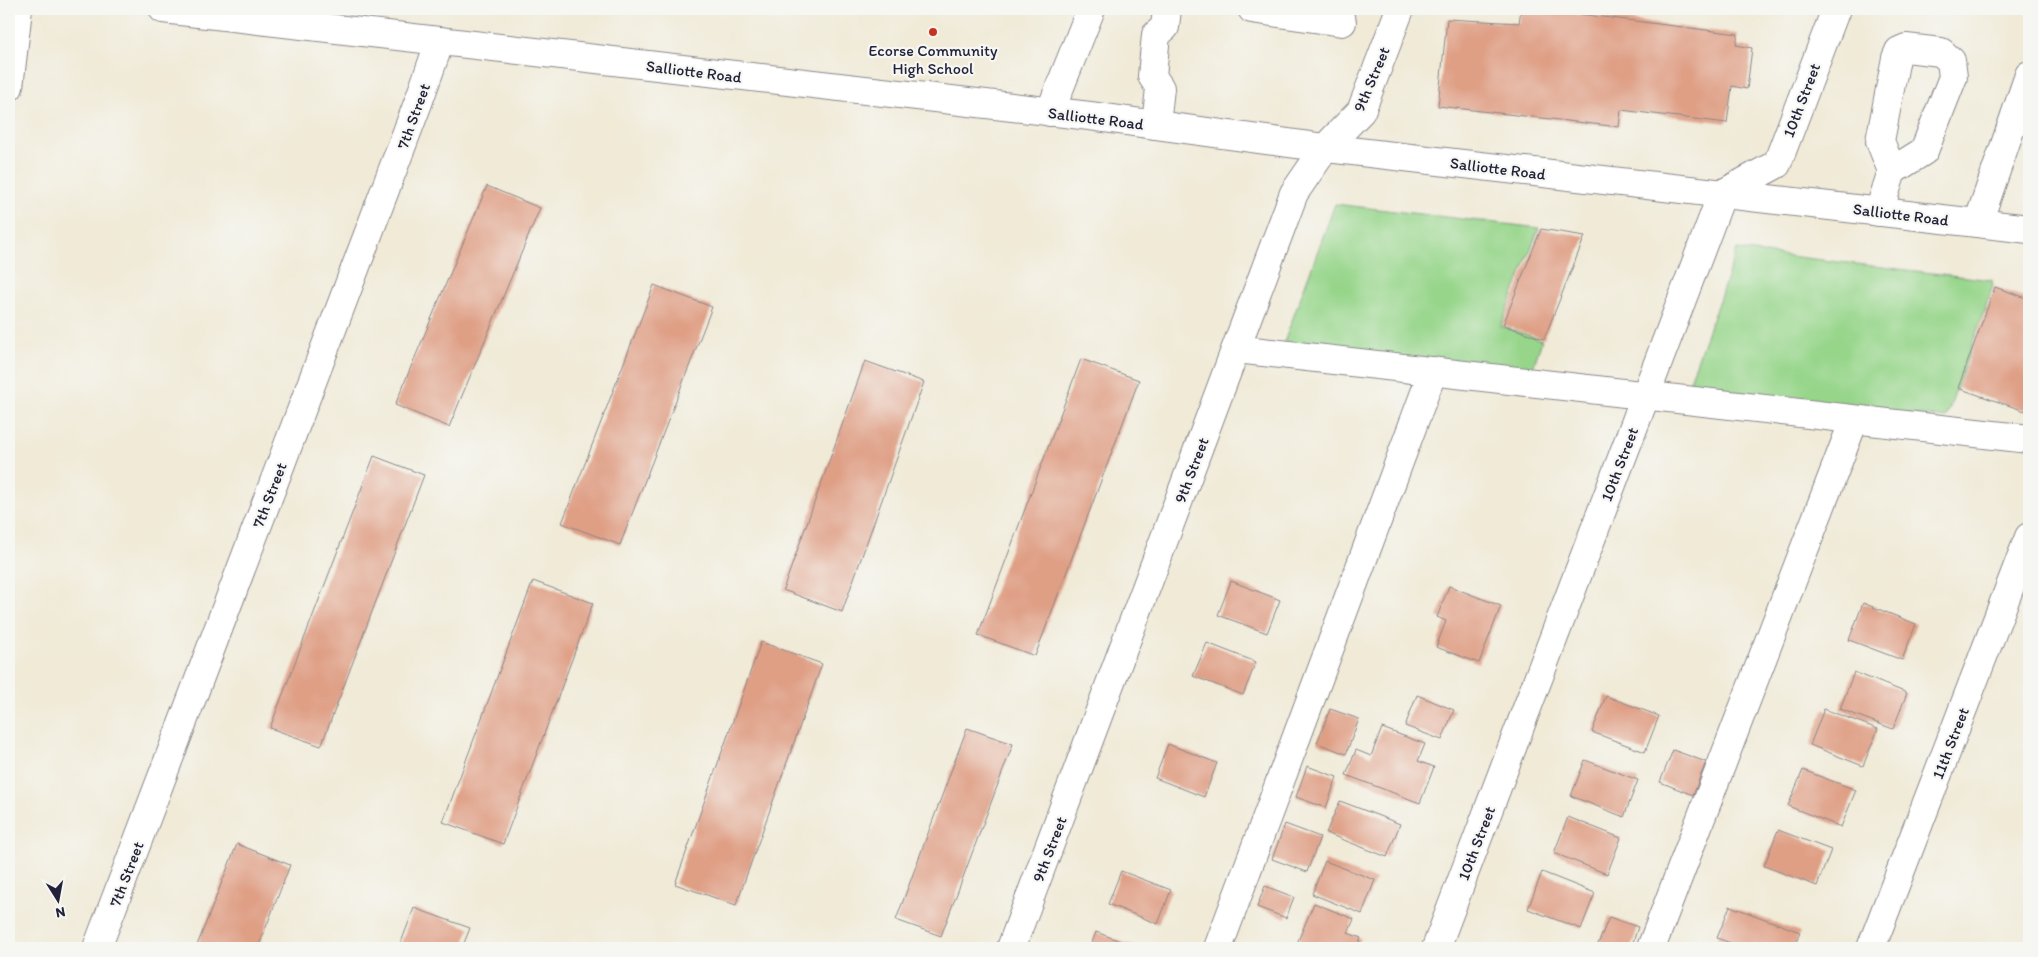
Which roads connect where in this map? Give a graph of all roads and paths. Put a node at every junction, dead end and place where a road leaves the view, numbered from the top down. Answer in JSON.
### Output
{"nodes":[{"id":1,"x":18,"y":9,"type":"edge"},
{"id":2,"x":163,"y":9,"type":"edge"},
{"id":3,"x":1091,"y":9,"type":"edge"},
{"id":4,"x":1252,"y":9,"type":"edge"},
{"id":5,"x":1400,"y":9,"type":"edge"},
{"id":6,"x":1836,"y":9,"type":"edge"},
{"id":7,"x":1166,"y":18,"type":"edge"},
{"id":8,"x":1342,"y":22,"type":"dead end"},
{"id":9,"x":440,"y":41,"type":"junction"},
{"id":10,"x":2029,"y":75,"type":"edge"},
{"id":11,"x":9,"y":87,"type":"edge"},
{"id":12,"x":1050,"y":112,"type":"junction"},
{"id":13,"x":1156,"y":125,"type":"junction"},
{"id":14,"x":1325,"y":148,"type":"junction"},
{"id":15,"x":1892,"y":170,"type":"dead end"},
{"id":16,"x":1722,"y":194,"type":"junction"},
{"id":17,"x":1879,"y":212,"type":"junction"},
{"id":18,"x":1978,"y":223,"type":"junction"},
{"id":19,"x":2029,"y":229,"type":"edge"},
{"id":20,"x":1236,"y":348,"type":"junction"},
{"id":21,"x":1433,"y":371,"type":"junction"},
{"id":22,"x":1645,"y":395,"type":"junction"},
{"id":23,"x":1854,"y":420,"type":"junction"},
{"id":24,"x":2029,"y":439,"type":"edge"},
{"id":25,"x":2029,"y":537,"type":"edge"},
{"id":26,"x":97,"y":948,"type":"edge"},
{"id":27,"x":1012,"y":948,"type":"edge"},
{"id":28,"x":1218,"y":948,"type":"edge"},
{"id":29,"x":1436,"y":948,"type":"edge"},
{"id":30,"x":1651,"y":948,"type":"edge"},
{"id":31,"x":1872,"y":948,"type":"edge"}],
"edges":[{"from":1,"to":11,"type":"street"},
{"from":2,"to":9,"type":"street","name":"Salliotte Road"},
{"from":3,"to":12,"type":"street"},
{"from":4,"to":8,"type":"street"},
{"from":5,"to":14,"type":"street","name":"9th Street"},
{"from":6,"to":16,"type":"street","name":"10th Street"},
{"from":7,"to":13,"type":"street"},
{"from":9,"to":12,"type":"street","name":"Salliotte Road"},
{"from":9,"to":26,"type":"street","name":"7th Street"},
{"from":10,"to":18,"type":"street"},
{"from":12,"to":13,"type":"street","name":"Salliotte Road"},
{"from":13,"to":14,"type":"street","name":"Salliotte Road"},
{"from":14,"to":16,"type":"street","name":"Salliotte Road"},
{"from":14,"to":20,"type":"street","name":"9th Street"},
{"from":15,"to":17,"type":"street"},
{"from":16,"to":17,"type":"street","name":"Salliotte Road"},
{"from":16,"to":22,"type":"street","name":"10th Street"},
{"from":17,"to":18,"type":"street","name":"Salliotte Road"},
{"from":18,"to":19,"type":"street","name":"Salliotte Road"},
{"from":20,"to":21,"type":"street"},
{"from":20,"to":27,"type":"street","name":"9th Street"},
{"from":21,"to":22,"type":"street"},
{"from":21,"to":28,"type":"street"},
{"from":22,"to":23,"type":"street"},
{"from":22,"to":29,"type":"street","name":"10th Street"},
{"from":23,"to":24,"type":"street"},
{"from":23,"to":30,"type":"street"},
{"from":25,"to":31,"type":"street","name":"11th Street"}]}
